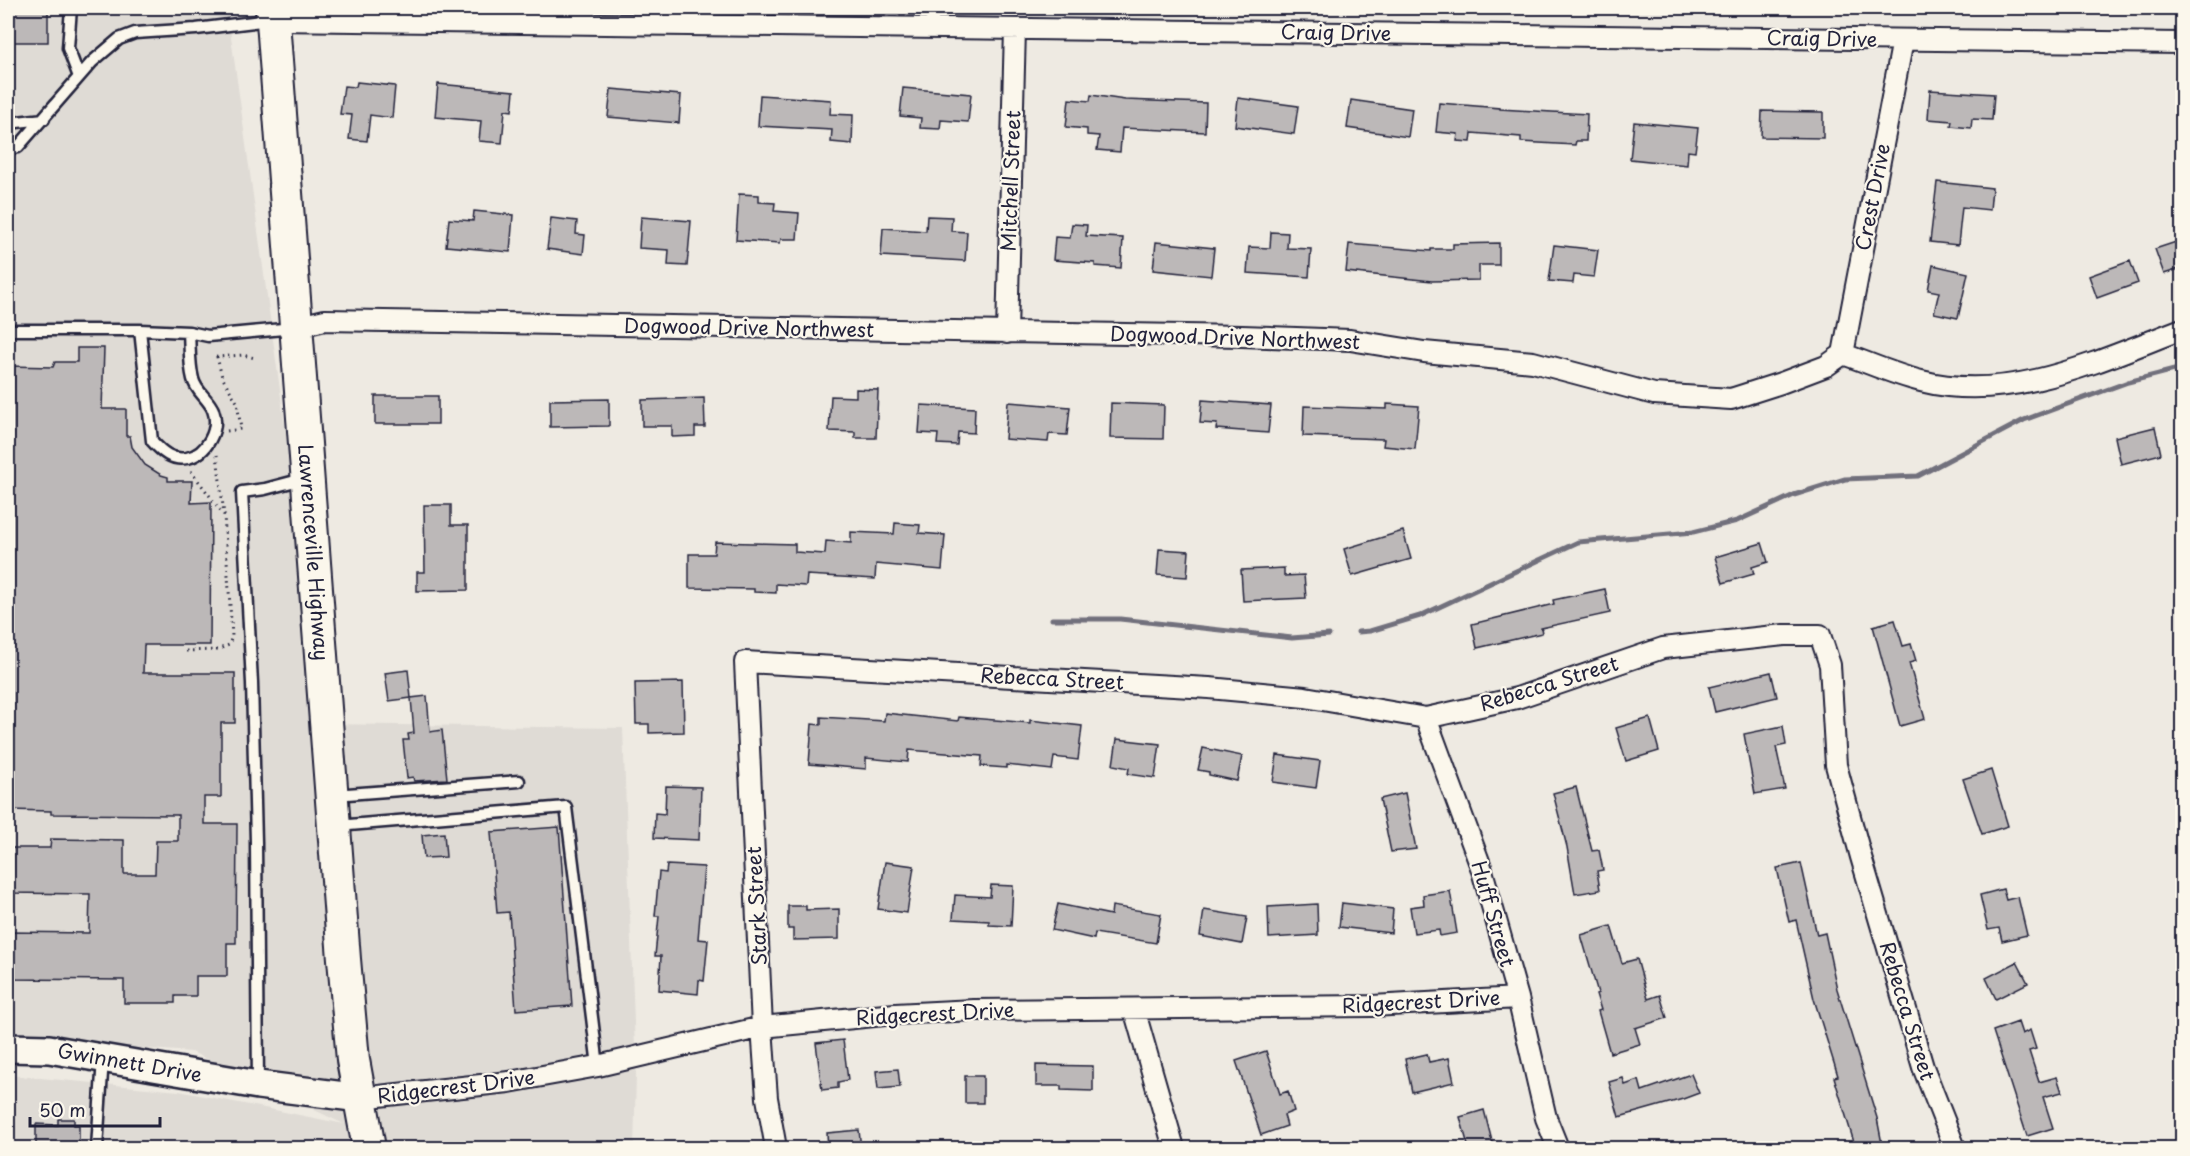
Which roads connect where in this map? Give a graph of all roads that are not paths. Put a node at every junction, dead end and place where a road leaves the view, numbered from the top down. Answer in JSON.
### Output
{"nodes":[{"id":1,"x":71,"y":8,"type":"edge"},
{"id":2,"x":272,"y":14,"type":"edge"},
{"id":3,"x":1015,"y":29,"type":"junction"},
{"id":4,"x":1904,"y":40,"type":"junction"},
{"id":5,"x":2182,"y":43,"type":"edge"},
{"id":6,"x":79,"y":77,"type":"junction"},
{"id":7,"x":44,"y":119,"type":"junction"},
{"id":8,"x":8,"y":123,"type":"edge"},
{"id":9,"x":8,"y":149,"type":"edge"},
{"id":10,"x":295,"y":327,"type":"junction"},
{"id":11,"x":2182,"y":329,"type":"edge"},
{"id":12,"x":8,"y":330,"type":"edge"},
{"id":13,"x":140,"y":330,"type":"junction"},
{"id":14,"x":189,"y":332,"type":"junction"},
{"id":15,"x":1007,"y":333,"type":"junction"},
{"id":16,"x":1843,"y":354,"type":"junction"},
{"id":17,"x":307,"y":478,"type":"junction"},
{"id":18,"x":745,"y":662,"type":"joint"},
{"id":19,"x":1426,"y":718,"type":"junction"},
{"id":20,"x":519,"y":781,"type":"dead end"},
{"id":21,"x":331,"y":795,"type":"junction"},
{"id":22,"x":333,"y":827,"type":"junction"},
{"id":23,"x":1518,"y":998,"type":"junction"},
{"id":24,"x":1134,"y":1009,"type":"junction"},
{"id":25,"x":762,"y":1027,"type":"junction"},
{"id":26,"x":8,"y":1048,"type":"edge"},
{"id":27,"x":104,"y":1058,"type":"junction"},
{"id":28,"x":598,"y":1066,"type":"junction"},
{"id":29,"x":258,"y":1085,"type":"junction"},
{"id":30,"x":360,"y":1098,"type":"junction"},
{"id":31,"x":97,"y":1149,"type":"edge"},
{"id":32,"x":369,"y":1149,"type":"edge"},
{"id":33,"x":776,"y":1149,"type":"edge"},
{"id":34,"x":1174,"y":1149,"type":"edge"},
{"id":35,"x":1558,"y":1149,"type":"edge"},
{"id":36,"x":1954,"y":1149,"type":"edge"}],
"edges":[{"from":1,"to":6,"type":"lane"},
{"from":2,"to":3,"type":"street","name":"Craig Drive"},
{"from":2,"to":6,"type":"lane"},
{"from":2,"to":10,"type":"main road","name":"Lawrenceville Highway"},
{"from":3,"to":4,"type":"street","name":"Craig Drive"},
{"from":3,"to":15,"type":"street","name":"Mitchell Street"},
{"from":4,"to":5,"type":"street","name":"Craig Drive"},
{"from":4,"to":16,"type":"street","name":"Crest Drive"},
{"from":6,"to":7,"type":"lane"},
{"from":7,"to":8,"type":"lane"},
{"from":7,"to":9,"type":"lane"},
{"from":10,"to":14,"type":"lane"},
{"from":10,"to":15,"type":"street","name":"Dogwood Drive Northwest"},
{"from":10,"to":17,"type":"main road","name":"Lawrenceville Highway"},
{"from":11,"to":16,"type":"street"},
{"from":12,"to":13,"type":"lane"},
{"from":13,"to":14,"type":"lane"},
{"from":13,"to":14,"type":"lane"},
{"from":15,"to":16,"type":"street","name":"Dogwood Drive Northwest"},
{"from":17,"to":21,"type":"main road","name":"Lawrenceville Highway"},
{"from":17,"to":29,"type":"lane"},
{"from":18,"to":19,"type":"street","name":"Rebecca Street"},
{"from":18,"to":25,"type":"street","name":"Stark Street"},
{"from":19,"to":23,"type":"street","name":"Huff Street"},
{"from":19,"to":36,"type":"street","name":"Rebecca Street"},
{"from":20,"to":21,"type":"lane"},
{"from":21,"to":22,"type":"main road","name":"Lawrenceville Highway"},
{"from":22,"to":28,"type":"lane"},
{"from":22,"to":30,"type":"main road","name":"Lawrenceville Highway"},
{"from":23,"to":24,"type":"street","name":"Ridgecrest Drive"},
{"from":23,"to":35,"type":"street","name":"Huff Street"},
{"from":24,"to":25,"type":"street","name":"Ridgecrest Drive"},
{"from":24,"to":34,"type":"street"},
{"from":25,"to":28,"type":"street","name":"Ridgecrest Drive"},
{"from":25,"to":33,"type":"street","name":"Stark Street"},
{"from":26,"to":27,"type":"street","name":"Gwinnett Drive"},
{"from":27,"to":29,"type":"street","name":"Gwinnett Drive"},
{"from":27,"to":31,"type":"lane"},
{"from":28,"to":30,"type":"street","name":"Ridgecrest Drive"},
{"from":29,"to":30,"type":"street","name":"Gwinnett Drive"},
{"from":30,"to":32,"type":"main road","name":"Lawrenceville Highway"}]}
